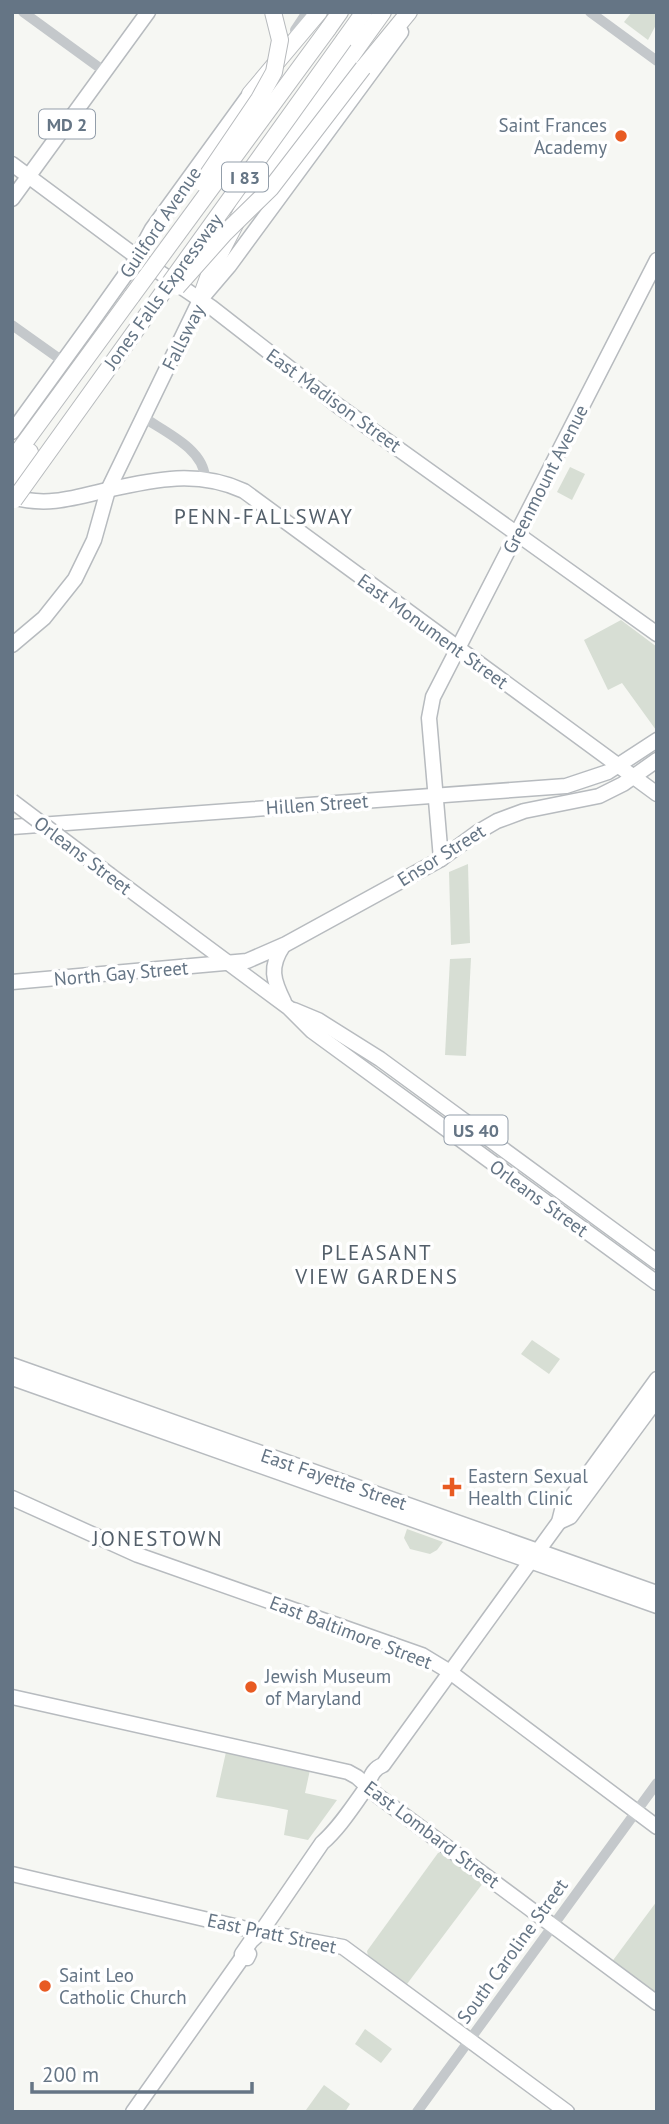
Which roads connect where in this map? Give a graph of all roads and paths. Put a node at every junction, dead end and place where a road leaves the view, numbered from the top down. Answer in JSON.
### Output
{"nodes":[{"id":1,"x":23,"y":12,"type":"edge"},
{"id":2,"x":148,"y":12,"type":"edge"},
{"id":3,"x":273,"y":12,"type":"edge"},
{"id":4,"x":307,"y":12,"type":"edge"},
{"id":5,"x":319,"y":12,"type":"edge"},
{"id":6,"x":340,"y":12,"type":"edge"},
{"id":7,"x":364,"y":12,"type":"edge"},
{"id":8,"x":383,"y":12,"type":"edge"},
{"id":9,"x":409,"y":12,"type":"edge"},
{"id":10,"x":415,"y":12,"type":"edge"},
{"id":11,"x":590,"y":12,"type":"edge"},
{"id":12,"x":657,"y":61,"type":"edge"},
{"id":13,"x":104,"y":71,"type":"junction"},
{"id":14,"x":250,"y":94,"type":"junction"},
{"id":15,"x":12,"y":164,"type":"edge"},
{"id":16,"x":29,"y":176,"type":"junction"},
{"id":17,"x":12,"y":199,"type":"edge"},
{"id":18,"x":137,"y":257,"type":"junction"},
{"id":19,"x":657,"y":260,"type":"edge"},
{"id":20,"x":132,"y":296,"type":"junction"},
{"id":21,"x":200,"y":300,"type":"junction"},
{"id":22,"x":146,"y":314,"type":"junction"},
{"id":23,"x":12,"y":325,"type":"edge"},
{"id":24,"x":64,"y":362,"type":"junction"},
{"id":25,"x":58,"y":397,"type":"junction"},
{"id":26,"x":143,"y":417,"type":"junction"},
{"id":27,"x":12,"y":432,"type":"edge"},
{"id":28,"x":12,"y":460,"type":"edge"},
{"id":29,"x":205,"y":478,"type":"junction"},
{"id":30,"x":12,"y":479,"type":"edge"},
{"id":31,"x":108,"y":490,"type":"junction"},
{"id":32,"x":13,"y":500,"type":"edge"},
{"id":33,"x":517,"y":533,"type":"junction"},
{"id":34,"x":657,"y":634,"type":"edge"},
{"id":35,"x":12,"y":645,"type":"edge"},
{"id":36,"x":458,"y":649,"type":"junction"},
{"id":37,"x":657,"y":740,"type":"edge"},
{"id":38,"x":657,"y":760,"type":"edge"},
{"id":39,"x":618,"y":766,"type":"junction"},
{"id":40,"x":633,"y":777,"type":"junction"},
{"id":41,"x":657,"y":794,"type":"edge"},
{"id":42,"x":435,"y":795,"type":"junction"},
{"id":43,"x":12,"y":801,"type":"edge"},
{"id":44,"x":12,"y":827,"type":"edge"},
{"id":45,"x":441,"y":859,"type":"junction"},
{"id":46,"x":283,"y":946,"type":"junction"},
{"id":47,"x":229,"y":964,"type":"junction"},
{"id":48,"x":12,"y":982,"type":"edge"},
{"id":49,"x":288,"y":1007,"type":"junction"},
{"id":50,"x":657,"y":1262,"type":"edge"},
{"id":51,"x":657,"y":1283,"type":"edge"},
{"id":52,"x":12,"y":1365,"type":"edge"},
{"id":53,"x":12,"y":1378,"type":"edge"},
{"id":54,"x":657,"y":1380,"type":"edge"},
{"id":55,"x":657,"y":1399,"type":"edge"},
{"id":56,"x":637,"y":1416,"type":"junction"},
{"id":57,"x":217,"y":1445,"type":"junction"},
{"id":58,"x":12,"y":1498,"type":"edge"},
{"id":59,"x":534,"y":1556,"type":"junction"},
{"id":60,"x":657,"y":1593,"type":"edge"},
{"id":61,"x":657,"y":1606,"type":"edge"},
{"id":62,"x":450,"y":1672,"type":"junction"},
{"id":63,"x":12,"y":1697,"type":"edge"},
{"id":64,"x":657,"y":1783,"type":"edge"},
{"id":65,"x":367,"y":1786,"type":"junction"},
{"id":66,"x":636,"y":1811,"type":"junction"},
{"id":67,"x":657,"y":1827,"type":"edge"},
{"id":68,"x":12,"y":1874,"type":"edge"},
{"id":69,"x":553,"y":1925,"type":"junction"},
{"id":70,"x":261,"y":1932,"type":"junction"},
{"id":71,"x":657,"y":2003,"type":"edge"},
{"id":72,"x":469,"y":2039,"type":"junction"},
{"id":73,"x":132,"y":2109,"type":"edge"},
{"id":74,"x":418,"y":2112,"type":"edge"},
{"id":75,"x":567,"y":2112,"type":"edge"}],
"edges":[{"from":1,"to":13,"type":"street"},
{"from":2,"to":13,"type":"main road","number":"MD 2"},
{"from":3,"to":20,"type":"highway","bridge":true},
{"from":4,"to":14,"type":"street","name":"Guilford Avenue"},
{"from":5,"to":14,"type":"highway"},
{"from":6,"to":20,"type":"highway","name":"Jones Falls Expressway","number":"I 83","bridge":true},
{"from":7,"to":22,"type":"highway","name":"Jones Falls Expressway","number":"I 83","bridge":true},
{"from":8,"to":21,"type":"highway","bridge":true},
{"from":9,"to":22,"type":"highway","bridge":true},
{"from":10,"to":21,"type":"main road","name":"Fallsway"},
{"from":11,"to":12,"type":"street"},
{"from":13,"to":16,"type":"main road","number":"MD 2"},
{"from":14,"to":18,"type":"main road","name":"Guilford Avenue"},
{"from":15,"to":16,"type":"main road","name":"East Madison Street"},
{"from":16,"to":17,"type":"main road","number":"MD 2"},
{"from":16,"to":18,"type":"main road","name":"East Madison Street"},
{"from":18,"to":21,"type":"main road","name":"East Madison Street"},
{"from":18,"to":24,"type":"main road","name":"Guilford Avenue"},
{"from":19,"to":33,"type":"main road","name":"Greenmount Avenue"},
{"from":20,"to":25,"type":"highway","name":"Jones Falls Expressway","number":"I 83"},
{"from":21,"to":26,"type":"main road","name":"Fallsway"},
{"from":21,"to":33,"type":"main road","name":"East Madison Street"},
{"from":22,"to":32,"type":"highway","name":"Jones Falls Expressway","number":"I 83","bridge":true},
{"from":23,"to":24,"type":"street"},
{"from":24,"to":27,"type":"main road","name":"Guilford Avenue"},
{"from":25,"to":28,"type":"highway","name":"Jones Falls Expressway","number":"I 83"},
{"from":25,"to":30,"type":"highway"},
{"from":26,"to":29,"type":"street"},
{"from":26,"to":31,"type":"main road","name":"Fallsway"},
{"from":29,"to":31,"type":"main road","name":"East Monument Street"},
{"from":29,"to":36,"type":"main road","name":"East Monument Street"},
{"from":31,"to":32,"type":"main road","name":"East Monument Street"},
{"from":31,"to":35,"type":"main road","name":"Fallsway"},
{"from":33,"to":34,"type":"main road","name":"East Madison Street"},
{"from":33,"to":36,"type":"main road","name":"Greenmount Avenue"},
{"from":36,"to":39,"type":"main road","name":"East Monument Street"},
{"from":36,"to":42,"type":"main road","name":"Greenmount Avenue"},
{"from":37,"to":39,"type":"main road"},
{"from":38,"to":40,"type":"main road","name":"Ensor Street"},
{"from":39,"to":40,"type":"main road","name":"East Monument Street"},
{"from":39,"to":42,"type":"main road","name":"Hillen Street"},
{"from":40,"to":41,"type":"main road","name":"East Monument Street"},
{"from":40,"to":45,"type":"main road","name":"Ensor Street"},
{"from":42,"to":44,"type":"main road","name":"Hillen Street"},
{"from":42,"to":45,"type":"main road"},
{"from":43,"to":47,"type":"main road","name":"Orleans Street","number":"US 40","bridge":true},
{"from":45,"to":46,"type":"main road","name":"Ensor Street"},
{"from":46,"to":47,"type":"main road","name":"Ensor Street"},
{"from":46,"to":49,"type":"main road"},
{"from":47,"to":48,"type":"main road","name":"North Gay Street"},
{"from":47,"to":49,"type":"main road","name":"Orleans Street","number":"US 40"},
{"from":49,"to":50,"type":"main road","name":"Orleans Street","number":"US 40"},
{"from":49,"to":51,"type":"main road","name":"Orleans Street","number":"US 40"},
{"from":52,"to":57,"type":"main road","name":"East Fayette Street"},
{"from":53,"to":57,"type":"main road","name":"East Fayette Street"},
{"from":54,"to":56,"type":"main road"},
{"from":55,"to":56,"type":"main road"},
{"from":56,"to":59,"type":"main road"},
{"from":57,"to":59,"type":"main road","name":"East Fayette Street"},
{"from":58,"to":62,"type":"main road","name":"East Baltimore Street"},
{"from":59,"to":60,"type":"main road","name":"East Fayette Street"},
{"from":59,"to":61,"type":"main road","name":"East Fayette Street"},
{"from":59,"to":62,"type":"main road"},
{"from":62,"to":65,"type":"main road"},
{"from":62,"to":66,"type":"main road","name":"East Baltimore Street"},
{"from":63,"to":65,"type":"main road","name":"East Lombard Street"},
{"from":64,"to":66,"type":"street","name":"South Caroline Street"},
{"from":65,"to":69,"type":"main road","name":"East Lombard Street"},
{"from":65,"to":70,"type":"main road"},
{"from":66,"to":67,"type":"main road","name":"East Baltimore Street"},
{"from":66,"to":69,"type":"street","name":"South Caroline Street"},
{"from":68,"to":70,"type":"main road","name":"East Pratt Street"},
{"from":69,"to":71,"type":"main road","name":"East Lombard Street"},
{"from":69,"to":72,"type":"street","name":"South Caroline Street"},
{"from":70,"to":72,"type":"main road","name":"East Pratt Street"},
{"from":70,"to":73,"type":"main road"},
{"from":72,"to":74,"type":"street","name":"South Caroline Street"},
{"from":72,"to":75,"type":"main road","name":"East Pratt Street"}]}
